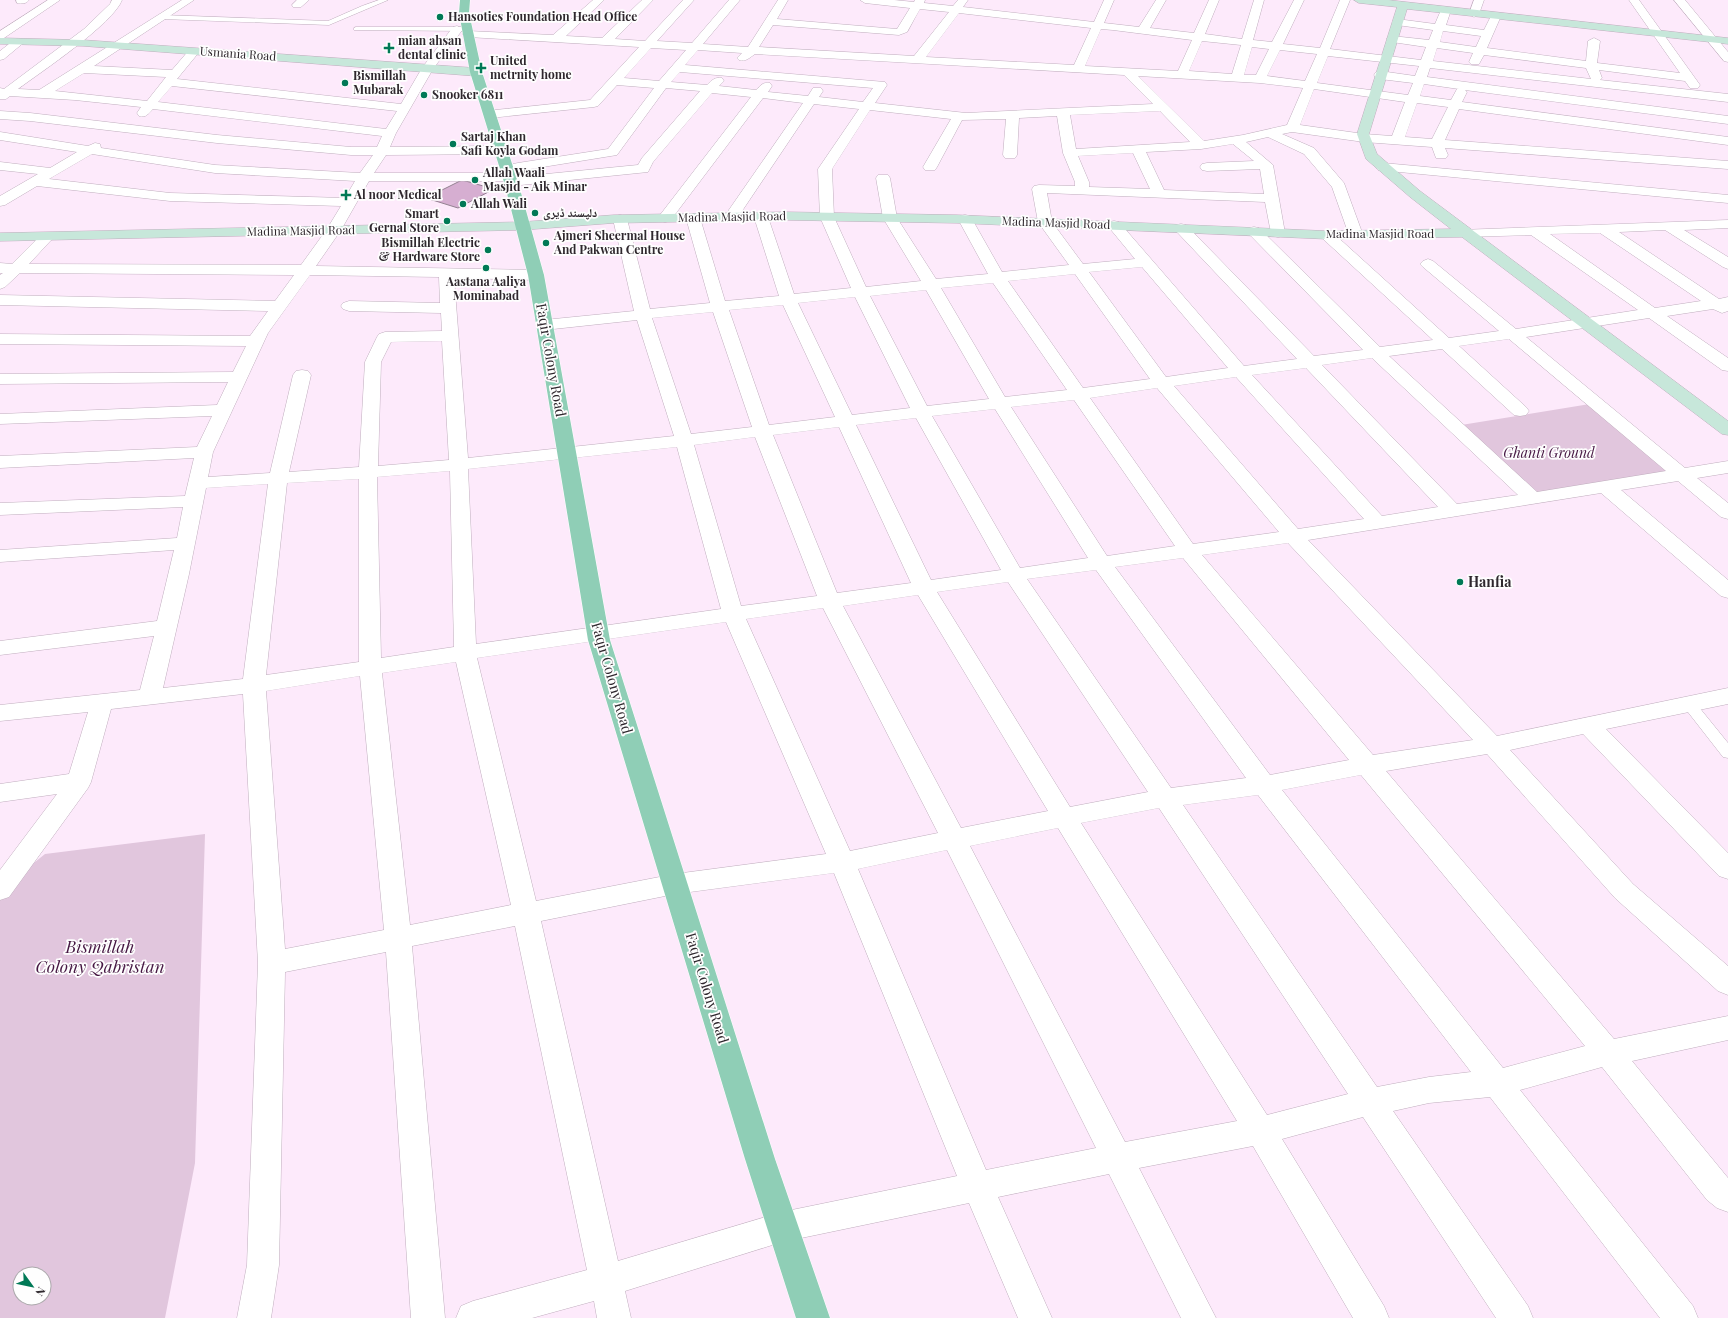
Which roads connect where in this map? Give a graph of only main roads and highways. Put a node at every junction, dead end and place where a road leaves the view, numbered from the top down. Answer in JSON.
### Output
{"nodes":[{"id":1,"x":465,"y":0,"type":"edge"},
{"id":2,"x":813,"y":1318,"type":"edge"}],
"edges":[{"from":1,"to":2,"type":"main road","name":"Faqir Colony Road"}]}
